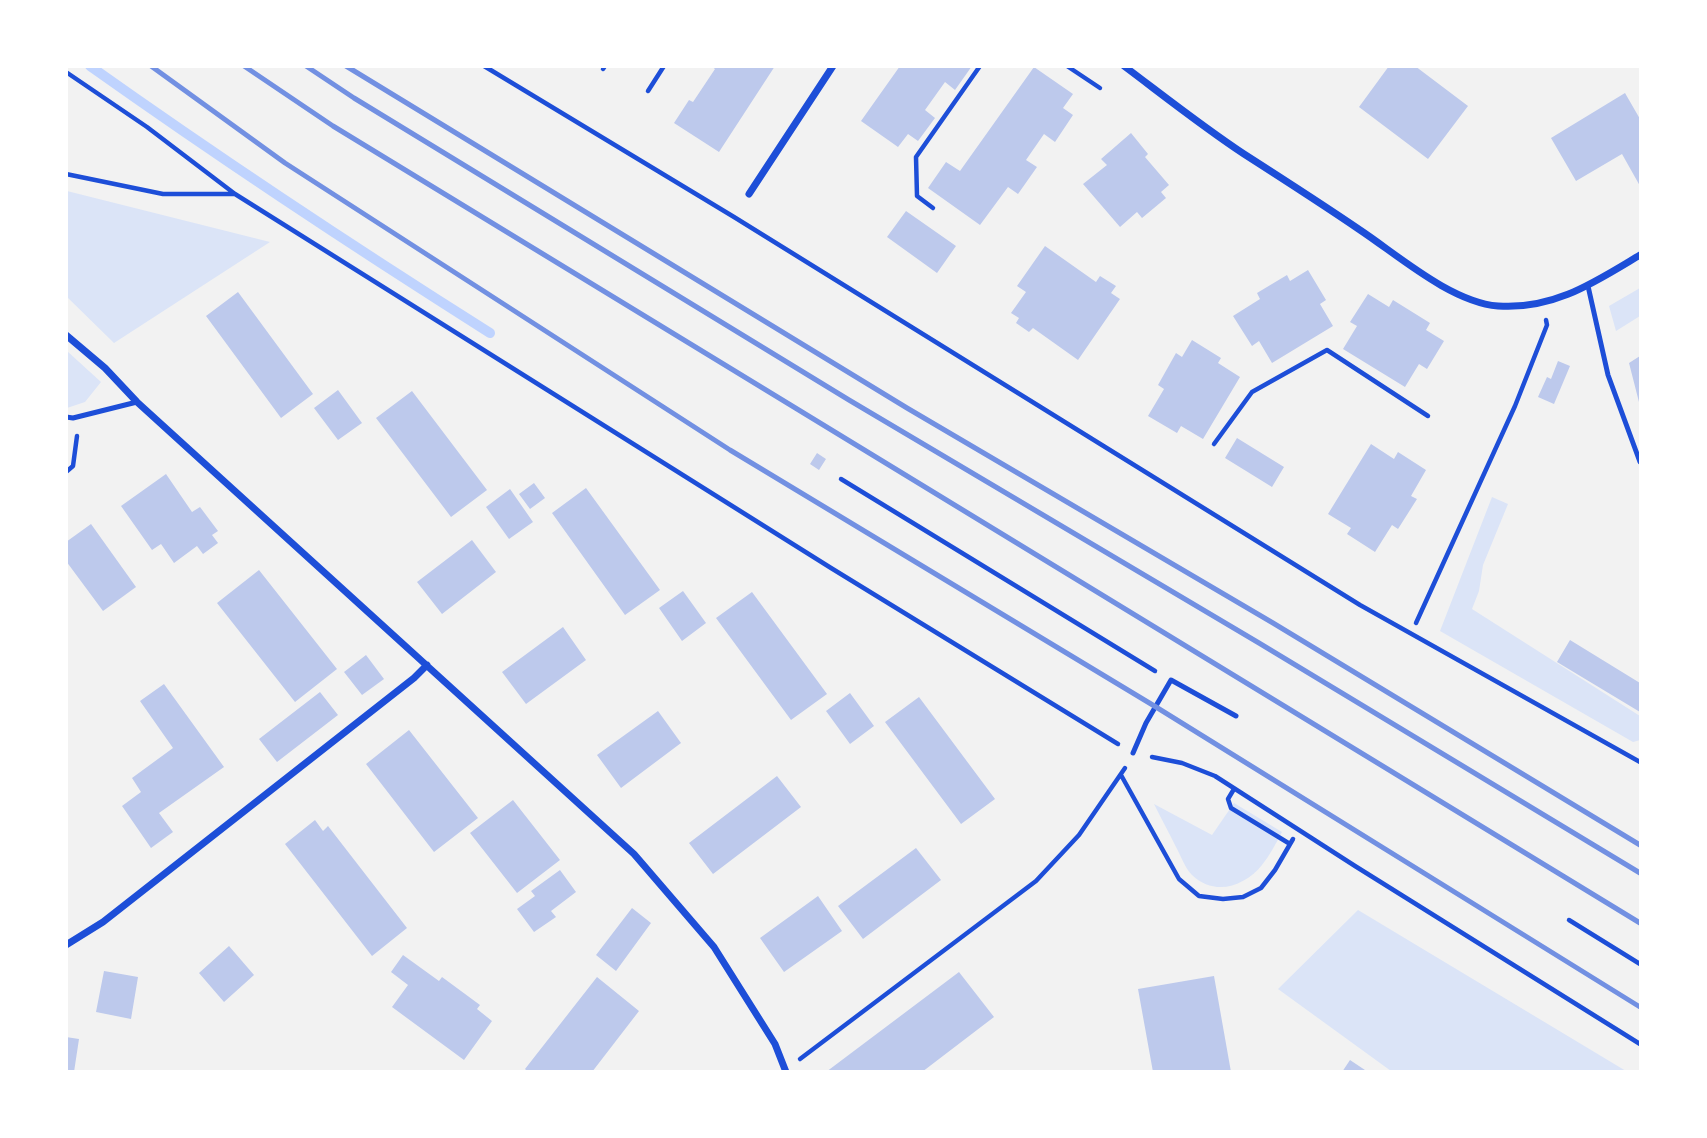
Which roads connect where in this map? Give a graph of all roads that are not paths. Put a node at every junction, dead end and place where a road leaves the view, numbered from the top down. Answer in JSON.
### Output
{"nodes":[{"id":1,"x":833,"y":66,"type":"edge"},
{"id":2,"x":1124,"y":66,"type":"edge"},
{"id":3,"x":749,"y":194,"type":"dead end"},
{"id":4,"x":1640,"y":255,"type":"edge"},
{"id":5,"x":1588,"y":286,"type":"junction"},
{"id":6,"x":66,"y":335,"type":"edge"},
{"id":7,"x":137,"y":402,"type":"junction"},
{"id":8,"x":70,"y":418,"type":"edge"},
{"id":9,"x":1640,"y":462,"type":"edge"},
{"id":10,"x":427,"y":665,"type":"junction"},
{"id":11,"x":1236,"y":716,"type":"dead end"},
{"id":12,"x":1133,"y":753,"type":"road end"},
{"id":13,"x":66,"y":945,"type":"edge"},
{"id":14,"x":786,"y":1071,"type":"edge"}],
"edges":[{"from":1,"to":3,"type":"street"},
{"from":2,"to":5,"type":"street"},
{"from":4,"to":5,"type":"street"},
{"from":5,"to":9,"type":"lane"},
{"from":6,"to":7,"type":"street"},
{"from":7,"to":8,"type":"lane"},
{"from":7,"to":10,"type":"street"},
{"from":10,"to":13,"type":"street"},
{"from":10,"to":14,"type":"street"},
{"from":11,"to":12,"type":"lane"}]}
